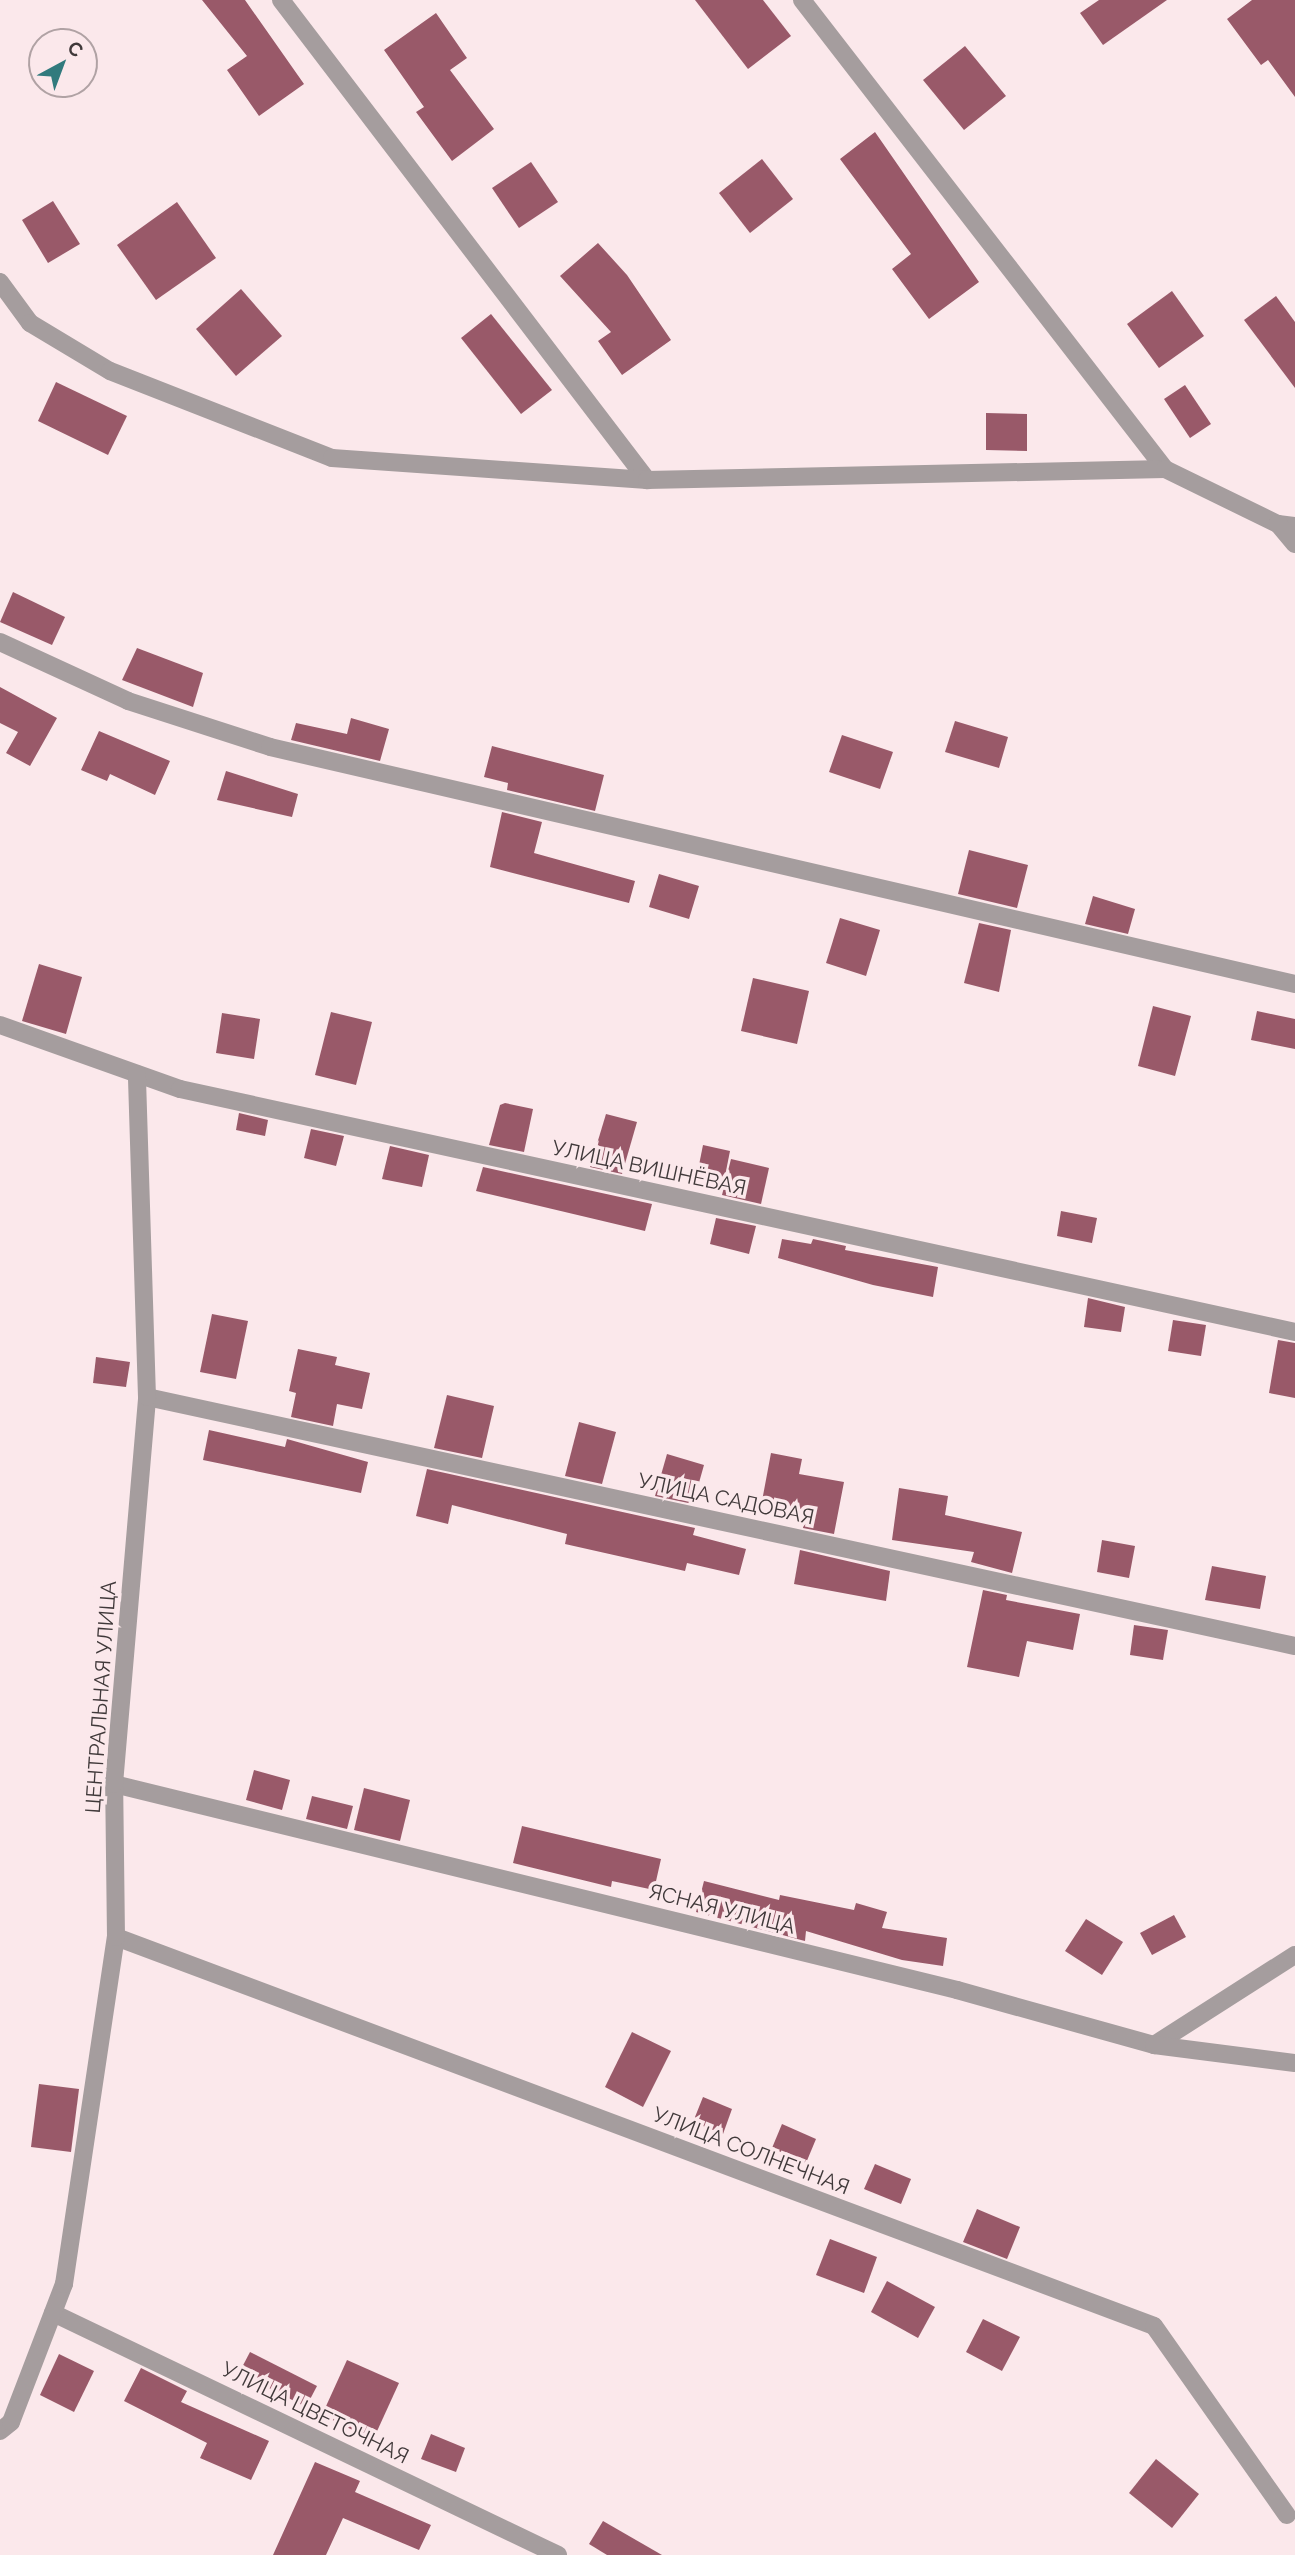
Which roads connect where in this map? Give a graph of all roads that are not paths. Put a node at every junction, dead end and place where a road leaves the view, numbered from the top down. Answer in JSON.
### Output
{"nodes":[{"id":1,"x":281,"y":0,"type":"edge"},
{"id":2,"x":802,"y":0,"type":"edge"},
{"id":3,"x":0,"y":282,"type":"edge"},
{"id":4,"x":1165,"y":469,"type":"junction"},
{"id":5,"x":647,"y":480,"type":"junction"},
{"id":6,"x":1289,"y":522,"type":"edge"},
{"id":7,"x":1295,"y":544,"type":"edge"},
{"id":8,"x":0,"y":642,"type":"edge"},
{"id":9,"x":1295,"y":984,"type":"edge"},
{"id":10,"x":0,"y":1025,"type":"edge"},
{"id":11,"x":137,"y":1074,"type":"junction"},
{"id":12,"x":1295,"y":1332,"type":"edge"},
{"id":13,"x":147,"y":1397,"type":"junction"},
{"id":14,"x":1295,"y":1646,"type":"edge"},
{"id":15,"x":114,"y":1784,"type":"junction"},
{"id":16,"x":116,"y":1937,"type":"junction"},
{"id":17,"x":1295,"y":1955,"type":"edge"},
{"id":18,"x":1154,"y":2046,"type":"junction"},
{"id":19,"x":1295,"y":2063,"type":"edge"},
{"id":20,"x":53,"y":2313,"type":"junction"},
{"id":21,"x":0,"y":2431,"type":"edge"},
{"id":22,"x":1287,"y":2515,"type":"dead end"},
{"id":23,"x":558,"y":2555,"type":"edge"}],
"edges":[{"from":1,"to":5,"type":"street"},
{"from":2,"to":4,"type":"street"},
{"from":3,"to":5,"type":"street"},
{"from":4,"to":5,"type":"street"},
{"from":4,"to":6,"type":"street"},
{"from":6,"to":7,"type":"street"},
{"from":8,"to":9,"type":"street"},
{"from":10,"to":11,"type":"street","name":"УЛИЦА ВИШНЁВАЯ"},
{"from":11,"to":12,"type":"street","name":"УЛИЦА ВИШНЁВАЯ"},
{"from":11,"to":13,"type":"street","name":"ЦЕНТРАЛЬНАЯ УЛИЦА"},
{"from":13,"to":14,"type":"street","name":"УЛИЦА САДОВАЯ"},
{"from":13,"to":15,"type":"street","name":"ЦЕНТРАЛЬНАЯ УЛИЦА"},
{"from":15,"to":16,"type":"street","name":"ЦЕНТРАЛЬНАЯ УЛИЦА"},
{"from":15,"to":18,"type":"street","name":"ЯСНАЯ УЛИЦА"},
{"from":16,"to":20,"type":"street","name":"ЦЕНТРАЛЬНАЯ УЛИЦА"},
{"from":16,"to":22,"type":"street","name":"УЛИЦА СОЛНЕЧНАЯ"},
{"from":17,"to":18,"type":"street"},
{"from":18,"to":19,"type":"street","name":"ЯСНАЯ УЛИЦА"},
{"from":20,"to":21,"type":"street","name":"ЦЕНТРАЛЬНАЯ УЛИЦА"},
{"from":20,"to":23,"type":"street","name":"УЛИЦА ЦВЕТОЧНАЯ"}]}
